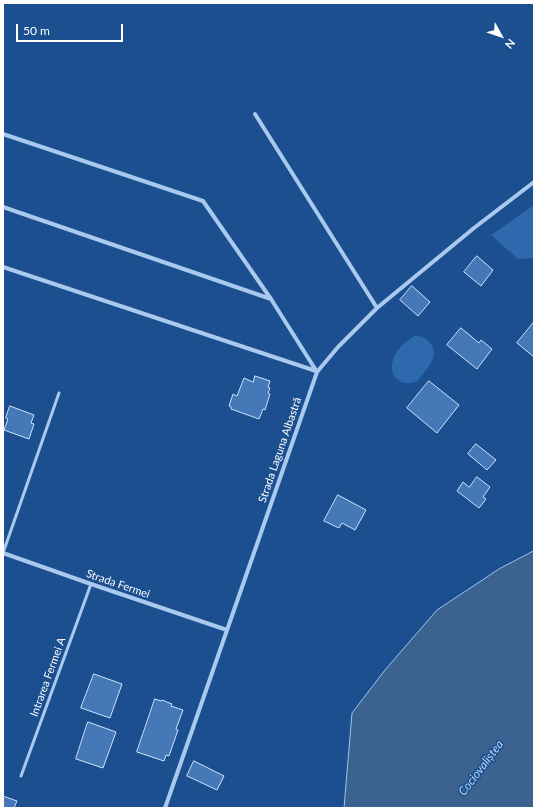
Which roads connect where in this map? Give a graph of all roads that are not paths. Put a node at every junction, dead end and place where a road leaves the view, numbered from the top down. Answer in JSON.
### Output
{"nodes":[{"id":1,"x":255,"y":114,"type":"dead end"},
{"id":2,"x":3,"y":134,"type":"edge"},
{"id":3,"x":534,"y":182,"type":"edge"},
{"id":4,"x":3,"y":207,"type":"edge"},
{"id":5,"x":3,"y":267,"type":"edge"},
{"id":6,"x":271,"y":299,"type":"junction"},
{"id":7,"x":377,"y":308,"type":"junction"},
{"id":8,"x":317,"y":372,"type":"junction"},
{"id":9,"x":59,"y":393,"type":"dead end"},
{"id":10,"x":3,"y":553,"type":"edge"},
{"id":11,"x":91,"y":584,"type":"junction"},
{"id":12,"x":227,"y":630,"type":"junction"},
{"id":13,"x":21,"y":776,"type":"dead end"},
{"id":14,"x":165,"y":808,"type":"edge"}],
"edges":[{"from":1,"to":7,"type":"street"},
{"from":2,"to":6,"type":"street"},
{"from":3,"to":7,"type":"street","name":"Strada Laguna Albastră"},
{"from":4,"to":6,"type":"street"},
{"from":5,"to":8,"type":"street"},
{"from":6,"to":8,"type":"street"},
{"from":7,"to":8,"type":"street","name":"Strada Laguna Albastră"},
{"from":8,"to":12,"type":"street","name":"Strada Laguna Albastră"},
{"from":9,"to":10,"type":"lane"},
{"from":10,"to":11,"type":"street","name":"Strada Fermei"},
{"from":11,"to":12,"type":"street","name":"Strada Fermei"},
{"from":11,"to":13,"type":"lane","name":"Intrarea Fermei A"},
{"from":12,"to":14,"type":"street","name":"Strada Laguna Albastră"}]}
